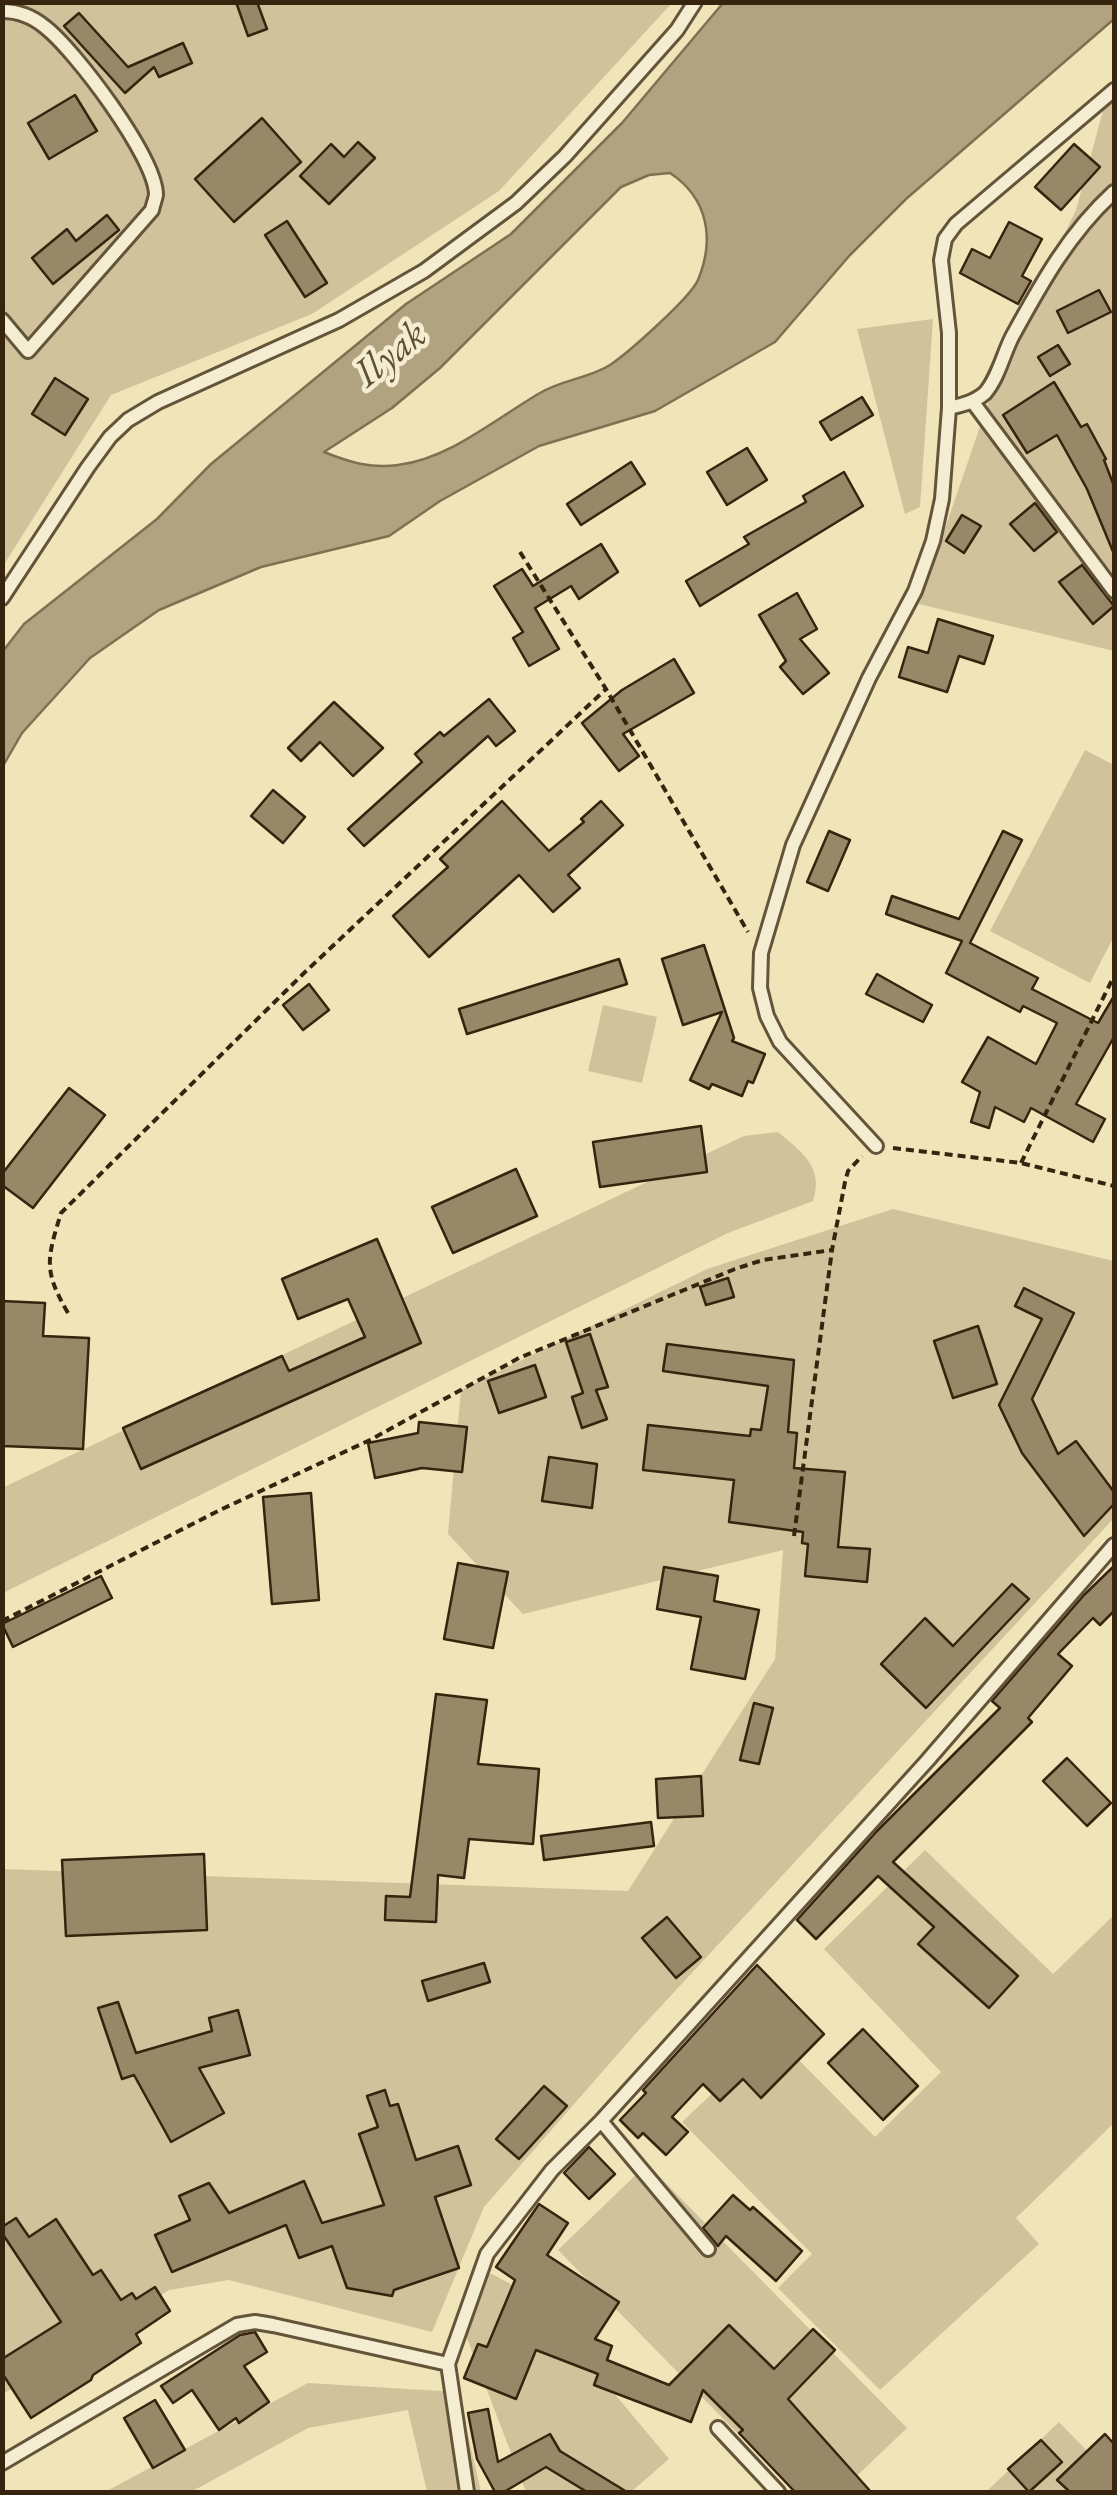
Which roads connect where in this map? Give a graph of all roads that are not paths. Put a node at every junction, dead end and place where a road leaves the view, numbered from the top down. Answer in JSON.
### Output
{"nodes":[{"id":1,"x":695,"y":2,"type":"edge"},
{"id":2,"x":2,"y":11,"type":"edge"},
{"id":3,"x":1114,"y":90,"type":"edge"},
{"id":4,"x":1114,"y":192,"type":"edge"},
{"id":5,"x":2,"y":320,"type":"edge"},
{"id":6,"x":972,"y":401,"type":"junction"},
{"id":7,"x":949,"y":408,"type":"junction"},
{"id":8,"x":18,"y":574,"type":"junction"},
{"id":9,"x":2,"y":576,"type":"edge"},
{"id":10,"x":1114,"y":591,"type":"edge"},
{"id":11,"x":2,"y":598,"type":"edge"},
{"id":12,"x":876,"y":1146,"type":"road end"},
{"id":13,"x":1114,"y":1545,"type":"edge"},
{"id":14,"x":601,"y":2121,"type":"junction"},
{"id":15,"x":708,"y":2249,"type":"dead end"},
{"id":16,"x":448,"y":2364,"type":"junction"},
{"id":17,"x":718,"y":2428,"type":"dead end"},
{"id":18,"x":2,"y":2463,"type":"edge"},
{"id":19,"x":467,"y":2492,"type":"edge"},
{"id":20,"x":778,"y":2492,"type":"edge"}],
"edges":[{"from":1,"to":8,"type":"lane"},
{"from":2,"to":5,"type":"lane"},
{"from":3,"to":7,"type":"lane"},
{"from":4,"to":6,"type":"lane"},
{"from":6,"to":7,"type":"lane"},
{"from":6,"to":10,"type":"lane"},
{"from":7,"to":12,"type":"lane"},
{"from":8,"to":9,"type":"lane"},
{"from":8,"to":11,"type":"lane"},
{"from":13,"to":14,"type":"lane"},
{"from":14,"to":15,"type":"lane"},
{"from":14,"to":16,"type":"lane"},
{"from":16,"to":18,"type":"lane"},
{"from":16,"to":19,"type":"lane"},
{"from":17,"to":20,"type":"lane"}]}
